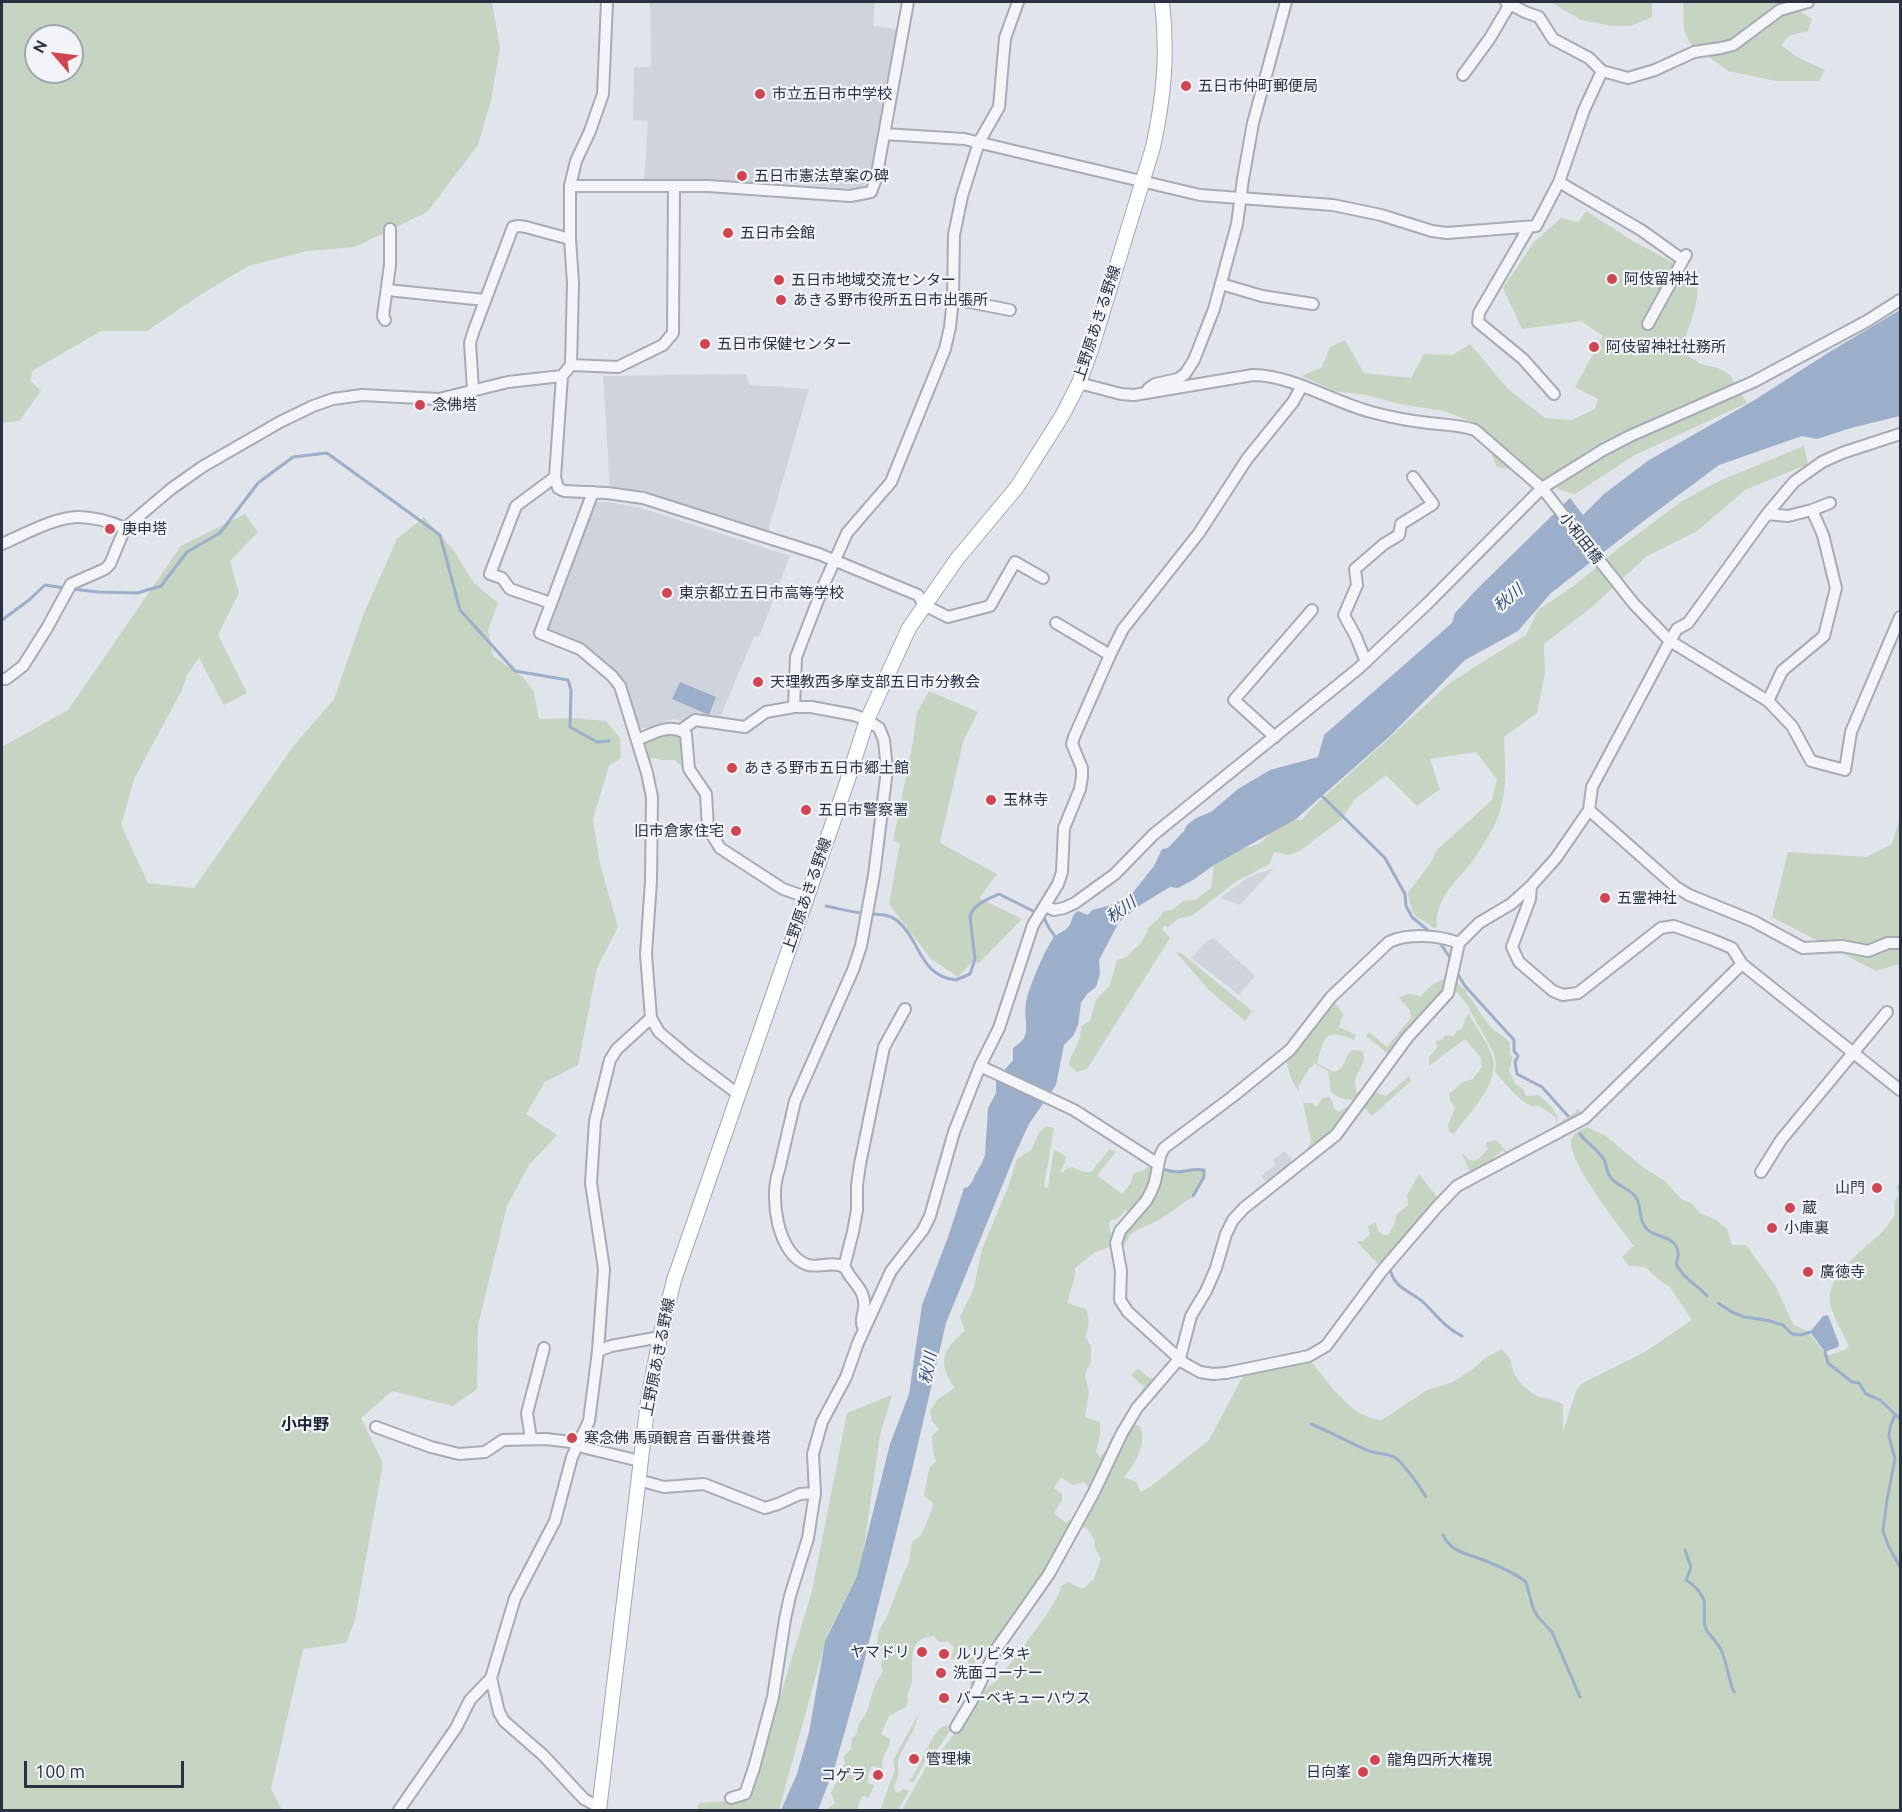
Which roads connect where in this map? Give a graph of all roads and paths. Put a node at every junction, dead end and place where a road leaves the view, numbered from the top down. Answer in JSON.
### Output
{"nodes":[{"id":1,"x":607,"y":2,"type":"edge"},
{"id":2,"x":908,"y":2,"type":"edge"},
{"id":3,"x":1018,"y":2,"type":"edge"},
{"id":4,"x":1162,"y":2,"type":"edge"},
{"id":5,"x":1286,"y":2,"type":"edge"},
{"id":6,"x":1808,"y":2,"type":"edge"},
{"id":7,"x":1508,"y":3,"type":"edge"},
{"id":8,"x":1602,"y":71,"type":"junction"},
{"id":9,"x":1463,"y":75,"type":"dead end"},
{"id":10,"x":884,"y":134,"type":"junction"},
{"id":11,"x":979,"y":142,"type":"junction"},
{"id":12,"x":1142,"y":182,"type":"junction"},
{"id":13,"x":1559,"y":182,"type":"junction"},
{"id":14,"x":570,"y":186,"type":"junction"},
{"id":15,"x":674,"y":186,"type":"junction"},
{"id":16,"x":1241,"y":198,"type":"junction"},
{"id":17,"x":1529,"y":227,"type":"junction"},
{"id":18,"x":390,"y":229,"type":"dead end"},
{"id":19,"x":570,"y":238,"type":"junction"},
{"id":20,"x":1221,"y":284,"type":"junction"},
{"id":21,"x":387,"y":290,"type":"junction"},
{"id":22,"x":953,"y":299,"type":"junction"},
{"id":23,"x":485,"y":300,"type":"junction"},
{"id":24,"x":1900,"y":300,"type":"edge"},
{"id":25,"x":1312,"y":304,"type":"dead end"},
{"id":26,"x":1010,"y":310,"type":"dead end"},
{"id":27,"x":386,"y":320,"type":"dead end"},
{"id":28,"x":1647,"y":324,"type":"dead end"},
{"id":29,"x":571,"y":365,"type":"junction"},
{"id":30,"x":562,"y":376,"type":"junction"},
{"id":31,"x":1079,"y":383,"type":"junction"},
{"id":32,"x":1302,"y":386,"type":"junction"},
{"id":33,"x":473,"y":390,"type":"junction"},
{"id":34,"x":1143,"y":393,"type":"junction"},
{"id":35,"x":1554,"y":394,"type":"dead end"},
{"id":36,"x":1900,"y":434,"type":"edge"},
{"id":37,"x":555,"y":477,"type":"junction"},
{"id":38,"x":1413,"y":477,"type":"dead end"},
{"id":39,"x":1544,"y":491,"type":"junction"},
{"id":40,"x":593,"y":492,"type":"junction"},
{"id":41,"x":1830,"y":503,"type":"dead end"},
{"id":42,"x":1812,"y":510,"type":"junction"},
{"id":43,"x":1767,"y":514,"type":"junction"},
{"id":44,"x":125,"y":528,"type":"junction"},
{"id":45,"x":2,"y":544,"type":"edge"},
{"id":46,"x":835,"y":561,"type":"junction"},
{"id":47,"x":1043,"y":579,"type":"dead end"},
{"id":48,"x":551,"y":603,"type":"junction"},
{"id":49,"x":924,"y":605,"type":"junction"},
{"id":50,"x":1312,"y":610,"type":"dead end"},
{"id":51,"x":1900,"y":617,"type":"edge"},
{"id":52,"x":1056,"y":623,"type":"dead end"},
{"id":53,"x":1110,"y":655,"type":"junction"},
{"id":54,"x":1366,"y":662,"type":"junction"},
{"id":55,"x":2,"y":679,"type":"edge"},
{"id":56,"x":1768,"y":700,"type":"junction"},
{"id":57,"x":794,"y":707,"type":"junction"},
{"id":58,"x":867,"y":720,"type":"junction"},
{"id":59,"x":681,"y":730,"type":"junction"},
{"id":60,"x":1275,"y":737,"type":"junction"},
{"id":61,"x":637,"y":740,"type":"junction"},
{"id":62,"x":1589,"y":810,"type":"junction"},
{"id":63,"x":1531,"y":886,"type":"junction"},
{"id":64,"x":806,"y":897,"type":"junction"},
{"id":65,"x":1045,"y":907,"type":"junction"},
{"id":66,"x":1459,"y":943,"type":"junction"},
{"id":67,"x":1900,"y":943,"type":"edge"},
{"id":68,"x":1742,"y":964,"type":"junction"},
{"id":69,"x":905,"y":1009,"type":"dead end"},
{"id":70,"x":1887,"y":1012,"type":"dead end"},
{"id":71,"x":651,"y":1018,"type":"junction"},
{"id":72,"x":1852,"y":1052,"type":"junction"},
{"id":73,"x":983,"y":1067,"type":"junction"},
{"id":74,"x":1900,"y":1090,"type":"edge"},
{"id":75,"x":738,"y":1094,"type":"junction"},
{"id":76,"x":1158,"y":1164,"type":"junction"},
{"id":77,"x":1761,"y":1172,"type":"dead end"},
{"id":78,"x":844,"y":1267,"type":"junction"},
{"id":79,"x":864,"y":1330,"type":"junction"},
{"id":80,"x":660,"y":1337,"type":"junction"},
{"id":81,"x":544,"y":1348,"type":"dead end"},
{"id":82,"x":597,"y":1351,"type":"junction"},
{"id":83,"x":1180,"y":1359,"type":"junction"},
{"id":84,"x":376,"y":1427,"type":"dead end"},
{"id":85,"x":531,"y":1439,"type":"junction"},
{"id":86,"x":578,"y":1445,"type":"junction"},
{"id":87,"x":640,"y":1461,"type":"junction"},
{"id":88,"x":638,"y":1480,"type":"junction"},
{"id":89,"x":815,"y":1493,"type":"junction"},
{"id":90,"x":491,"y":1678,"type":"junction"},
{"id":91,"x":956,"y":1728,"type":"dead end"},
{"id":92,"x":731,"y":1798,"type":"dead end"},
{"id":93,"x":600,"y":1809,"type":"edge"},
{"id":94,"x":399,"y":1810,"type":"edge"}],
"edges":[{"from":1,"to":14,"type":"street"},
{"from":2,"to":10,"type":"street"},
{"from":3,"to":11,"type":"street"},
{"from":4,"to":12,"type":"main road","name":"上野原あきる野線"},
{"from":5,"to":16,"type":"street"},
{"from":6,"to":8,"type":"street"},
{"from":7,"to":8,"type":"street"},
{"from":7,"to":9,"type":"street"},
{"from":8,"to":13,"type":"street"},
{"from":10,"to":11,"type":"street"},
{"from":10,"to":15,"type":"street"},
{"from":11,"to":12,"type":"street"},
{"from":11,"to":22,"type":"street"},
{"from":12,"to":16,"type":"street"},
{"from":12,"to":31,"type":"main road","name":"上野原あきる野線"},
{"from":13,"to":17,"type":"street"},
{"from":13,"to":28,"type":"street"},
{"from":14,"to":15,"type":"street"},
{"from":14,"to":19,"type":"street"},
{"from":15,"to":29,"type":"street"},
{"from":16,"to":17,"type":"street"},
{"from":16,"to":20,"type":"street"},
{"from":17,"to":35,"type":"street"},
{"from":18,"to":21,"type":"street"},
{"from":19,"to":23,"type":"street"},
{"from":19,"to":29,"type":"street"},
{"from":20,"to":25,"type":"street"},
{"from":20,"to":34,"type":"street"},
{"from":21,"to":23,"type":"street"},
{"from":21,"to":27,"type":"street"},
{"from":22,"to":26,"type":"street"},
{"from":22,"to":46,"type":"street"},
{"from":23,"to":33,"type":"street"},
{"from":24,"to":39,"type":"street"},
{"from":29,"to":30,"type":"street"},
{"from":30,"to":33,"type":"street"},
{"from":30,"to":37,"type":"street"},
{"from":31,"to":34,"type":"street","name":"小和田橋"},
{"from":31,"to":49,"type":"main road","name":"上野原あきる野線"},
{"from":32,"to":34,"type":"street","name":"小和田橋"},
{"from":32,"to":39,"type":"street","name":"小和田橋"},
{"from":32,"to":53,"type":"street"},
{"from":33,"to":44,"type":"street"},
{"from":36,"to":43,"type":"street"},
{"from":37,"to":40,"type":"street"},
{"from":37,"to":48,"type":"street"},
{"from":38,"to":54,"type":"street"},
{"from":39,"to":43,"type":"street","name":"小和田橋"},
{"from":39,"to":54,"type":"street"},
{"from":40,"to":46,"type":"street"},
{"from":40,"to":48,"type":"street"},
{"from":41,"to":42,"type":"street"},
{"from":42,"to":43,"type":"street"},
{"from":42,"to":56,"type":"street"},
{"from":44,"to":45,"type":"street"},
{"from":44,"to":55,"type":"street"},
{"from":46,"to":49,"type":"street"},
{"from":46,"to":57,"type":"street"},
{"from":47,"to":49,"type":"street"},
{"from":48,"to":61,"type":"street"},
{"from":49,"to":58,"type":"main road","name":"上野原あきる野線"},
{"from":50,"to":60,"type":"street"},
{"from":51,"to":56,"type":"street"},
{"from":52,"to":53,"type":"street"},
{"from":53,"to":65,"type":"street"},
{"from":54,"to":60,"type":"street"},
{"from":56,"to":62,"type":"street"},
{"from":57,"to":58,"type":"street"},
{"from":57,"to":59,"type":"street"},
{"from":58,"to":64,"type":"main road","name":"上野原あきる野線"},
{"from":58,"to":78,"type":"street"},
{"from":59,"to":61,"type":"street"},
{"from":59,"to":64,"type":"street"},
{"from":60,"to":65,"type":"street"},
{"from":61,"to":71,"type":"street"},
{"from":62,"to":63,"type":"street"},
{"from":62,"to":67,"type":"street"},
{"from":63,"to":66,"type":"street"},
{"from":63,"to":68,"type":"street"},
{"from":64,"to":75,"type":"main road","name":"上野原あきる野線"},
{"from":65,"to":73,"type":"street"},
{"from":66,"to":76,"type":"street"},
{"from":66,"to":83,"type":"street"},
{"from":68,"to":72,"type":"street"},
{"from":68,"to":83,"type":"street"},
{"from":69,"to":78,"type":"street"},
{"from":70,"to":72,"type":"street"},
{"from":71,"to":75,"type":"street"},
{"from":71,"to":82,"type":"street"},
{"from":72,"to":74,"type":"street"},
{"from":72,"to":77,"type":"street"},
{"from":73,"to":76,"type":"street"},
{"from":73,"to":79,"type":"street"},
{"from":75,"to":80,"type":"main road","name":"上野原あきる野線"},
{"from":76,"to":83,"type":"street"},
{"from":78,"to":79,"type":"street"},
{"from":79,"to":89,"type":"street"},
{"from":80,"to":82,"type":"street"},
{"from":80,"to":87,"type":"main road","name":"上野原あきる野線"},
{"from":81,"to":85,"type":"street"},
{"from":82,"to":86,"type":"street"},
{"from":83,"to":91,"type":"street"},
{"from":84,"to":85,"type":"street"},
{"from":85,"to":86,"type":"street"},
{"from":86,"to":87,"type":"street"},
{"from":86,"to":90,"type":"street"},
{"from":87,"to":88,"type":"main road","name":"上野原あきる野線"},
{"from":88,"to":89,"type":"street"},
{"from":88,"to":93,"type":"main road","name":"上野原あきる野線"},
{"from":89,"to":92,"type":"street"},
{"from":90,"to":93,"type":"street"},
{"from":90,"to":94,"type":"street"}]}
